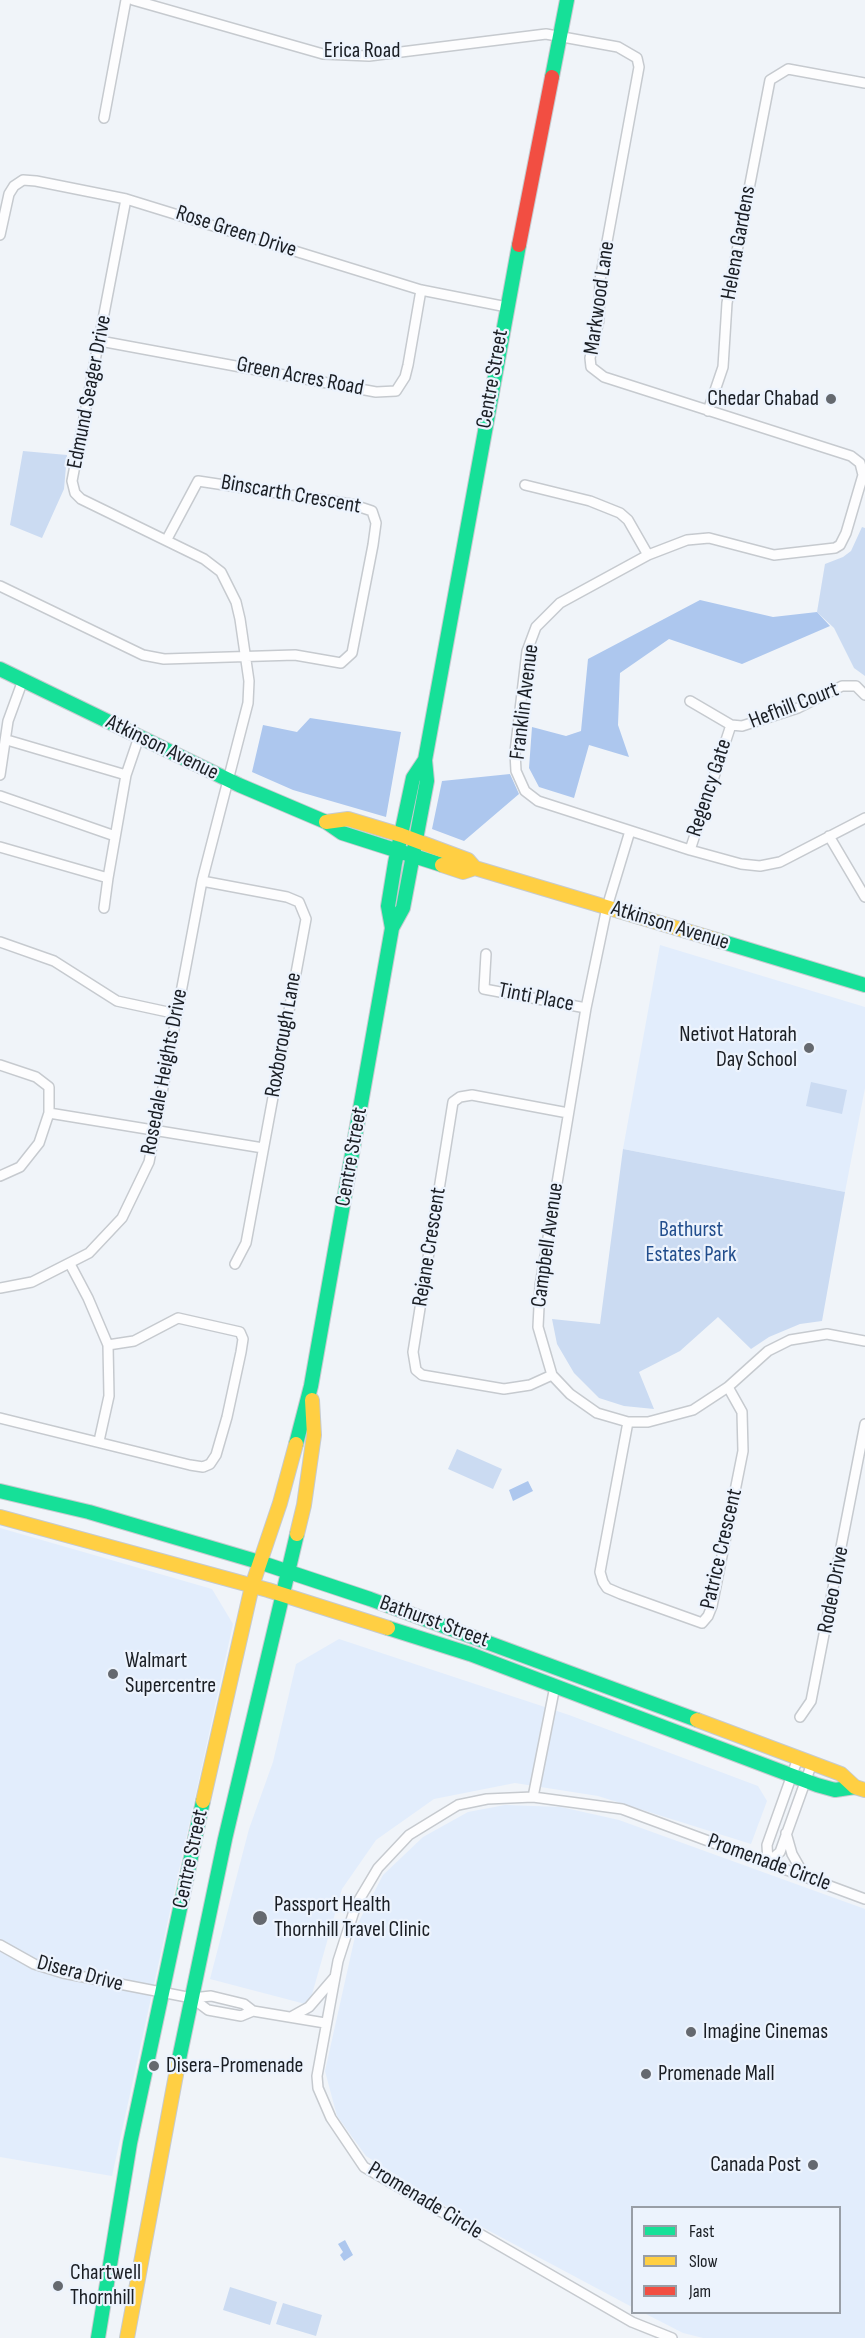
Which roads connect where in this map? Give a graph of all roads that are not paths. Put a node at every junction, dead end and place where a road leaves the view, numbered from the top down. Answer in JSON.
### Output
{"nodes":[{"id":1,"x":126,"y":0,"type":"edge"},
{"id":2,"x":133,"y":0,"type":"edge"},
{"id":3,"x":567,"y":0,"type":"edge"},
{"id":4,"x":561,"y":36,"type":"junction"},
{"id":5,"x":865,"y":83,"type":"edge"},
{"id":6,"x":104,"y":118,"type":"dead end"},
{"id":7,"x":126,"y":199,"type":"junction"},
{"id":8,"x":0,"y":235,"type":"edge"},
{"id":9,"x":421,"y":290,"type":"junction"},
{"id":10,"x":507,"y":307,"type":"junction"},
{"id":11,"x":100,"y":341,"type":"junction"},
{"id":12,"x":708,"y":411,"type":"junction"},
{"id":13,"x":861,"y":465,"type":"joint"},
{"id":14,"x":525,"y":485,"type":"dead end"},
{"id":15,"x":167,"y":539,"type":"junction"},
{"id":16,"x":648,"y":555,"type":"junction"},
{"id":17,"x":0,"y":585,"type":"edge"},
{"id":18,"x":245,"y":656,"type":"junction"},
{"id":19,"x":0,"y":669,"type":"edge"},
{"id":20,"x":23,"y":680,"type":"junction"},
{"id":21,"x":865,"y":695,"type":"edge"},
{"id":22,"x":690,"y":701,"type":"dead end"},
{"id":23,"x":731,"y":725,"type":"junction"},
{"id":24,"x":139,"y":737,"type":"junction"},
{"id":25,"x":7,"y":740,"type":"junction"},
{"id":26,"x":425,"y":760,"type":"junction"},
{"id":27,"x":0,"y":775,"type":"edge"},
{"id":28,"x":126,"y":775,"type":"junction"},
{"id":29,"x":228,"y":780,"type":"junction"},
{"id":30,"x":0,"y":796,"type":"edge"},
{"id":31,"x":865,"y":818,"type":"edge"},
{"id":32,"x":326,"y":822,"type":"junction"},
{"id":33,"x":630,"y":831,"type":"junction"},
{"id":34,"x":401,"y":835,"type":"junction"},
{"id":35,"x":116,"y":836,"type":"junction"},
{"id":36,"x":829,"y":836,"type":"junction"},
{"id":37,"x":416,"y":840,"type":"junction"},
{"id":38,"x":0,"y":847,"type":"edge"},
{"id":39,"x":398,"y":850,"type":"junction"},
{"id":40,"x":690,"y":850,"type":"junction"},
{"id":41,"x":413,"y":855,"type":"junction"},
{"id":42,"x":475,"y":868,"type":"junction"},
{"id":43,"x":108,"y":878,"type":"junction"},
{"id":44,"x":202,"y":881,"type":"junction"},
{"id":45,"x":865,"y":897,"type":"edge"},
{"id":46,"x":607,"y":907,"type":"junction"},
{"id":47,"x":104,"y":908,"type":"dead end"},
{"id":48,"x":392,"y":928,"type":"junction"},
{"id":49,"x":0,"y":942,"type":"edge"},
{"id":50,"x":486,"y":954,"type":"dead end"},
{"id":51,"x":865,"y":986,"type":"edge"},
{"id":52,"x":586,"y":1008,"type":"junction"},
{"id":53,"x":177,"y":1014,"type":"junction"},
{"id":54,"x":0,"y":1065,"type":"edge"},
{"id":55,"x":49,"y":1113,"type":"junction"},
{"id":56,"x":568,"y":1113,"type":"junction"},
{"id":57,"x":156,"y":1129,"type":"junction"},
{"id":58,"x":263,"y":1148,"type":"junction"},
{"id":59,"x":0,"y":1176,"type":"edge"},
{"id":60,"x":70,"y":1264,"type":"junction"},
{"id":61,"x":235,"y":1264,"type":"dead end"},
{"id":62,"x":0,"y":1288,"type":"edge"},
{"id":63,"x":865,"y":1341,"type":"edge"},
{"id":64,"x":108,"y":1345,"type":"junction"},
{"id":65,"x":552,"y":1375,"type":"junction"},
{"id":66,"x":311,"y":1386,"type":"junction"},
{"id":67,"x":728,"y":1387,"type":"junction"},
{"id":68,"x":0,"y":1418,"type":"edge"},
{"id":69,"x":628,"y":1422,"type":"junction"},
{"id":70,"x":865,"y":1424,"type":"edge"},
{"id":71,"x":99,"y":1441,"type":"junction"},
{"id":72,"x":0,"y":1491,"type":"edge"},
{"id":73,"x":0,"y":1517,"type":"edge"},
{"id":74,"x":259,"y":1562,"type":"junction"},
{"id":75,"x":287,"y":1572,"type":"junction"},
{"id":76,"x":252,"y":1586,"type":"junction"},
{"id":77,"x":281,"y":1595,"type":"junction"},
{"id":78,"x":555,"y":1686,"type":"junction"},
{"id":79,"x":800,"y":1717,"type":"dead end"},
{"id":80,"x":805,"y":1761,"type":"junction"},
{"id":81,"x":798,"y":1778,"type":"junction"},
{"id":82,"x":860,"y":1788,"type":"edge"},
{"id":83,"x":533,"y":1797,"type":"junction"},
{"id":84,"x":786,"y":1833,"type":"junction"},
{"id":85,"x":768,"y":1862,"type":"junction"},
{"id":86,"x":804,"y":1875,"type":"junction"},
{"id":87,"x":865,"y":1899,"type":"edge"},
{"id":88,"x":0,"y":1945,"type":"edge"},
{"id":89,"x":335,"y":1976,"type":"junction"},
{"id":90,"x":163,"y":1993,"type":"junction"},
{"id":91,"x":192,"y":1998,"type":"junction"},
{"id":92,"x":291,"y":2017,"type":"junction"},
{"id":93,"x":326,"y":2023,"type":"junction"},
{"id":94,"x":668,"y":2337,"type":"edge"},
{"id":95,"x":98,"y":2338,"type":"edge"},
{"id":96,"x":127,"y":2338,"type":"edge"}],
"edges":[{"from":1,"to":6,"type":"street"},
{"from":2,"to":4,"type":"street","name":"Erica Road"},
{"from":3,"to":4,"type":"main road","name":"Centre Street"},
{"from":4,"to":10,"type":"main road","name":"Centre Street"},
{"from":4,"to":12,"type":"street","name":"Markwood Lane"},
{"from":5,"to":12,"type":"street","name":"Helena Gardens"},
{"from":7,"to":8,"type":"street","name":"Rose Green Drive"},
{"from":7,"to":9,"type":"street","name":"Rose Green Drive"},
{"from":7,"to":11,"type":"street","name":"Edmund Seager Drive"},
{"from":9,"to":10,"type":"street","name":"Rose Green Drive"},
{"from":9,"to":11,"type":"street","name":"Green Acres Road"},
{"from":10,"to":26,"type":"main road","name":"Centre Street"},
{"from":11,"to":15,"type":"street","name":"Edmund Seager Drive"},
{"from":12,"to":13,"type":"street","name":"Markwood Lane"},
{"from":13,"to":16,"type":"street","name":"Franklin Avenue"},
{"from":14,"to":16,"type":"street"},
{"from":15,"to":18,"type":"street","name":"Edmund Seager Drive"},
{"from":15,"to":18,"type":"street","name":"Binscarth Crescent"},
{"from":16,"to":33,"type":"street","name":"Franklin Avenue"},
{"from":17,"to":18,"type":"street"},
{"from":18,"to":29,"type":"street","name":"Edmund Seager Drive"},
{"from":19,"to":20,"type":"main road","name":"Atkinson Avenue"},
{"from":20,"to":24,"type":"main road","name":"Atkinson Avenue"},
{"from":20,"to":25,"type":"street"},
{"from":21,"to":23,"type":"street","name":"Hefhill Court"},
{"from":22,"to":23,"type":"street","name":"Hefhill Court"},
{"from":23,"to":40,"type":"street","name":"Regency Gate"},
{"from":24,"to":28,"type":"street"},
{"from":24,"to":29,"type":"main road","name":"Atkinson Avenue"},
{"from":25,"to":27,"type":"street"},
{"from":25,"to":28,"type":"street"},
{"from":26,"to":34,"type":"main road","name":"Centre Street"},
{"from":26,"to":37,"type":"main road","name":"Centre Street"},
{"from":28,"to":35,"type":"street"},
{"from":29,"to":32,"type":"main road","name":"Atkinson Avenue"},
{"from":29,"to":44,"type":"street","name":"Rosedale Heights Drive"},
{"from":30,"to":35,"type":"street"},
{"from":31,"to":36,"type":"street","name":"Franklin Avenue"},
{"from":32,"to":34,"type":"main road","name":"Atkinson Avenue"},
{"from":32,"to":39,"type":"main road","name":"Atkinson Avenue"},
{"from":33,"to":40,"type":"street","name":"Franklin Avenue"},
{"from":33,"to":46,"type":"street","name":"Campbell Avenue"},
{"from":34,"to":37,"type":"main road","name":"Atkinson Avenue"},
{"from":34,"to":39,"type":"main road","name":"Centre Street"},
{"from":35,"to":43,"type":"street"},
{"from":36,"to":40,"type":"street","name":"Franklin Avenue"},
{"from":36,"to":45,"type":"street"},
{"from":37,"to":41,"type":"main road","name":"Centre Street"},
{"from":37,"to":42,"type":"main road","name":"Atkinson Avenue"},
{"from":38,"to":43,"type":"street"},
{"from":39,"to":41,"type":"main road","name":"Atkinson Avenue"},
{"from":39,"to":48,"type":"main road","name":"Centre Street"},
{"from":41,"to":42,"type":"main road","name":"Atkinson Avenue"},
{"from":41,"to":48,"type":"main road","name":"Centre Street"},
{"from":42,"to":46,"type":"main road","name":"Atkinson Avenue"},
{"from":43,"to":47,"type":"street"},
{"from":44,"to":53,"type":"street","name":"Rosedale Heights Drive"},
{"from":44,"to":58,"type":"street","name":"Roxborough Lane"},
{"from":46,"to":51,"type":"main road","name":"Atkinson Avenue"},
{"from":46,"to":52,"type":"street","name":"Campbell Avenue"},
{"from":48,"to":66,"type":"main road","name":"Centre Street"},
{"from":49,"to":53,"type":"street"},
{"from":50,"to":52,"type":"street","name":"Tinti Place"},
{"from":52,"to":56,"type":"street","name":"Campbell Avenue"},
{"from":53,"to":57,"type":"street","name":"Rosedale Heights Drive"},
{"from":54,"to":55,"type":"street"},
{"from":55,"to":57,"type":"street"},
{"from":55,"to":59,"type":"street"},
{"from":56,"to":65,"type":"street","name":"Campbell Avenue"},
{"from":56,"to":65,"type":"street","name":"Rejane Crescent"},
{"from":57,"to":58,"type":"street"},
{"from":57,"to":60,"type":"street","name":"Rosedale Heights Drive"},
{"from":58,"to":61,"type":"street","name":"Roxborough Lane"},
{"from":60,"to":62,"type":"street","name":"Rosedale Heights Drive"},
{"from":60,"to":64,"type":"street"},
{"from":63,"to":67,"type":"street","name":"Campbell Avenue"},
{"from":64,"to":71,"type":"street"},
{"from":64,"to":71,"type":"street"},
{"from":65,"to":69,"type":"street","name":"Campbell Avenue"},
{"from":66,"to":74,"type":"main road","name":"Centre Street"},
{"from":66,"to":75,"type":"main road","name":"Centre Street"},
{"from":67,"to":69,"type":"street","name":"Campbell Avenue"},
{"from":67,"to":69,"type":"street","name":"Patrice Crescent"},
{"from":68,"to":71,"type":"street"},
{"from":70,"to":79,"type":"street","name":"Rodeo Drive"},
{"from":72,"to":74,"type":"main road","name":"Bathurst Street"},
{"from":73,"to":76,"type":"main road","name":"Bathurst Street"},
{"from":74,"to":75,"type":"main road","name":"Bathurst Street"},
{"from":74,"to":76,"type":"main road","name":"Centre Street"},
{"from":75,"to":77,"type":"main road","name":"Centre Street"},
{"from":75,"to":80,"type":"main road","name":"Bathurst Street"},
{"from":76,"to":77,"type":"main road","name":"Bathurst Street"},
{"from":76,"to":90,"type":"main road","name":"Centre Street"},
{"from":77,"to":78,"type":"main road","name":"Bathurst Street"},
{"from":77,"to":91,"type":"main road","name":"Centre Street"},
{"from":78,"to":81,"type":"main road","name":"Bathurst Street"},
{"from":78,"to":83,"type":"street"},
{"from":80,"to":81,"type":"street"},
{"from":80,"to":81,"type":"street"},
{"from":80,"to":82,"type":"main road","name":"Bathurst Street"},
{"from":81,"to":82,"type":"main road","name":"Bathurst Street"},
{"from":81,"to":84,"type":"street"},
{"from":81,"to":85,"type":"street"},
{"from":83,"to":85,"type":"street","name":"Promenade Circle"},
{"from":83,"to":89,"type":"street","name":"Promenade Circle"},
{"from":84,"to":85,"type":"street"},
{"from":84,"to":86,"type":"street"},
{"from":85,"to":86,"type":"street","name":"Promenade Circle"},
{"from":86,"to":87,"type":"street","name":"Promenade Circle"},
{"from":88,"to":90,"type":"street","name":"Disera Drive"},
{"from":89,"to":92,"type":"street"},
{"from":89,"to":93,"type":"street","name":"Promenade Circle"},
{"from":90,"to":91,"type":"street","name":"Disera Drive"},
{"from":90,"to":95,"type":"main road","name":"Centre Street"},
{"from":91,"to":92,"type":"street","name":"Disera Drive"},
{"from":91,"to":96,"type":"main road","name":"Centre Street"},
{"from":92,"to":93,"type":"street","name":"Disera Drive"},
{"from":93,"to":94,"type":"street","name":"Promenade Circle"}]}
